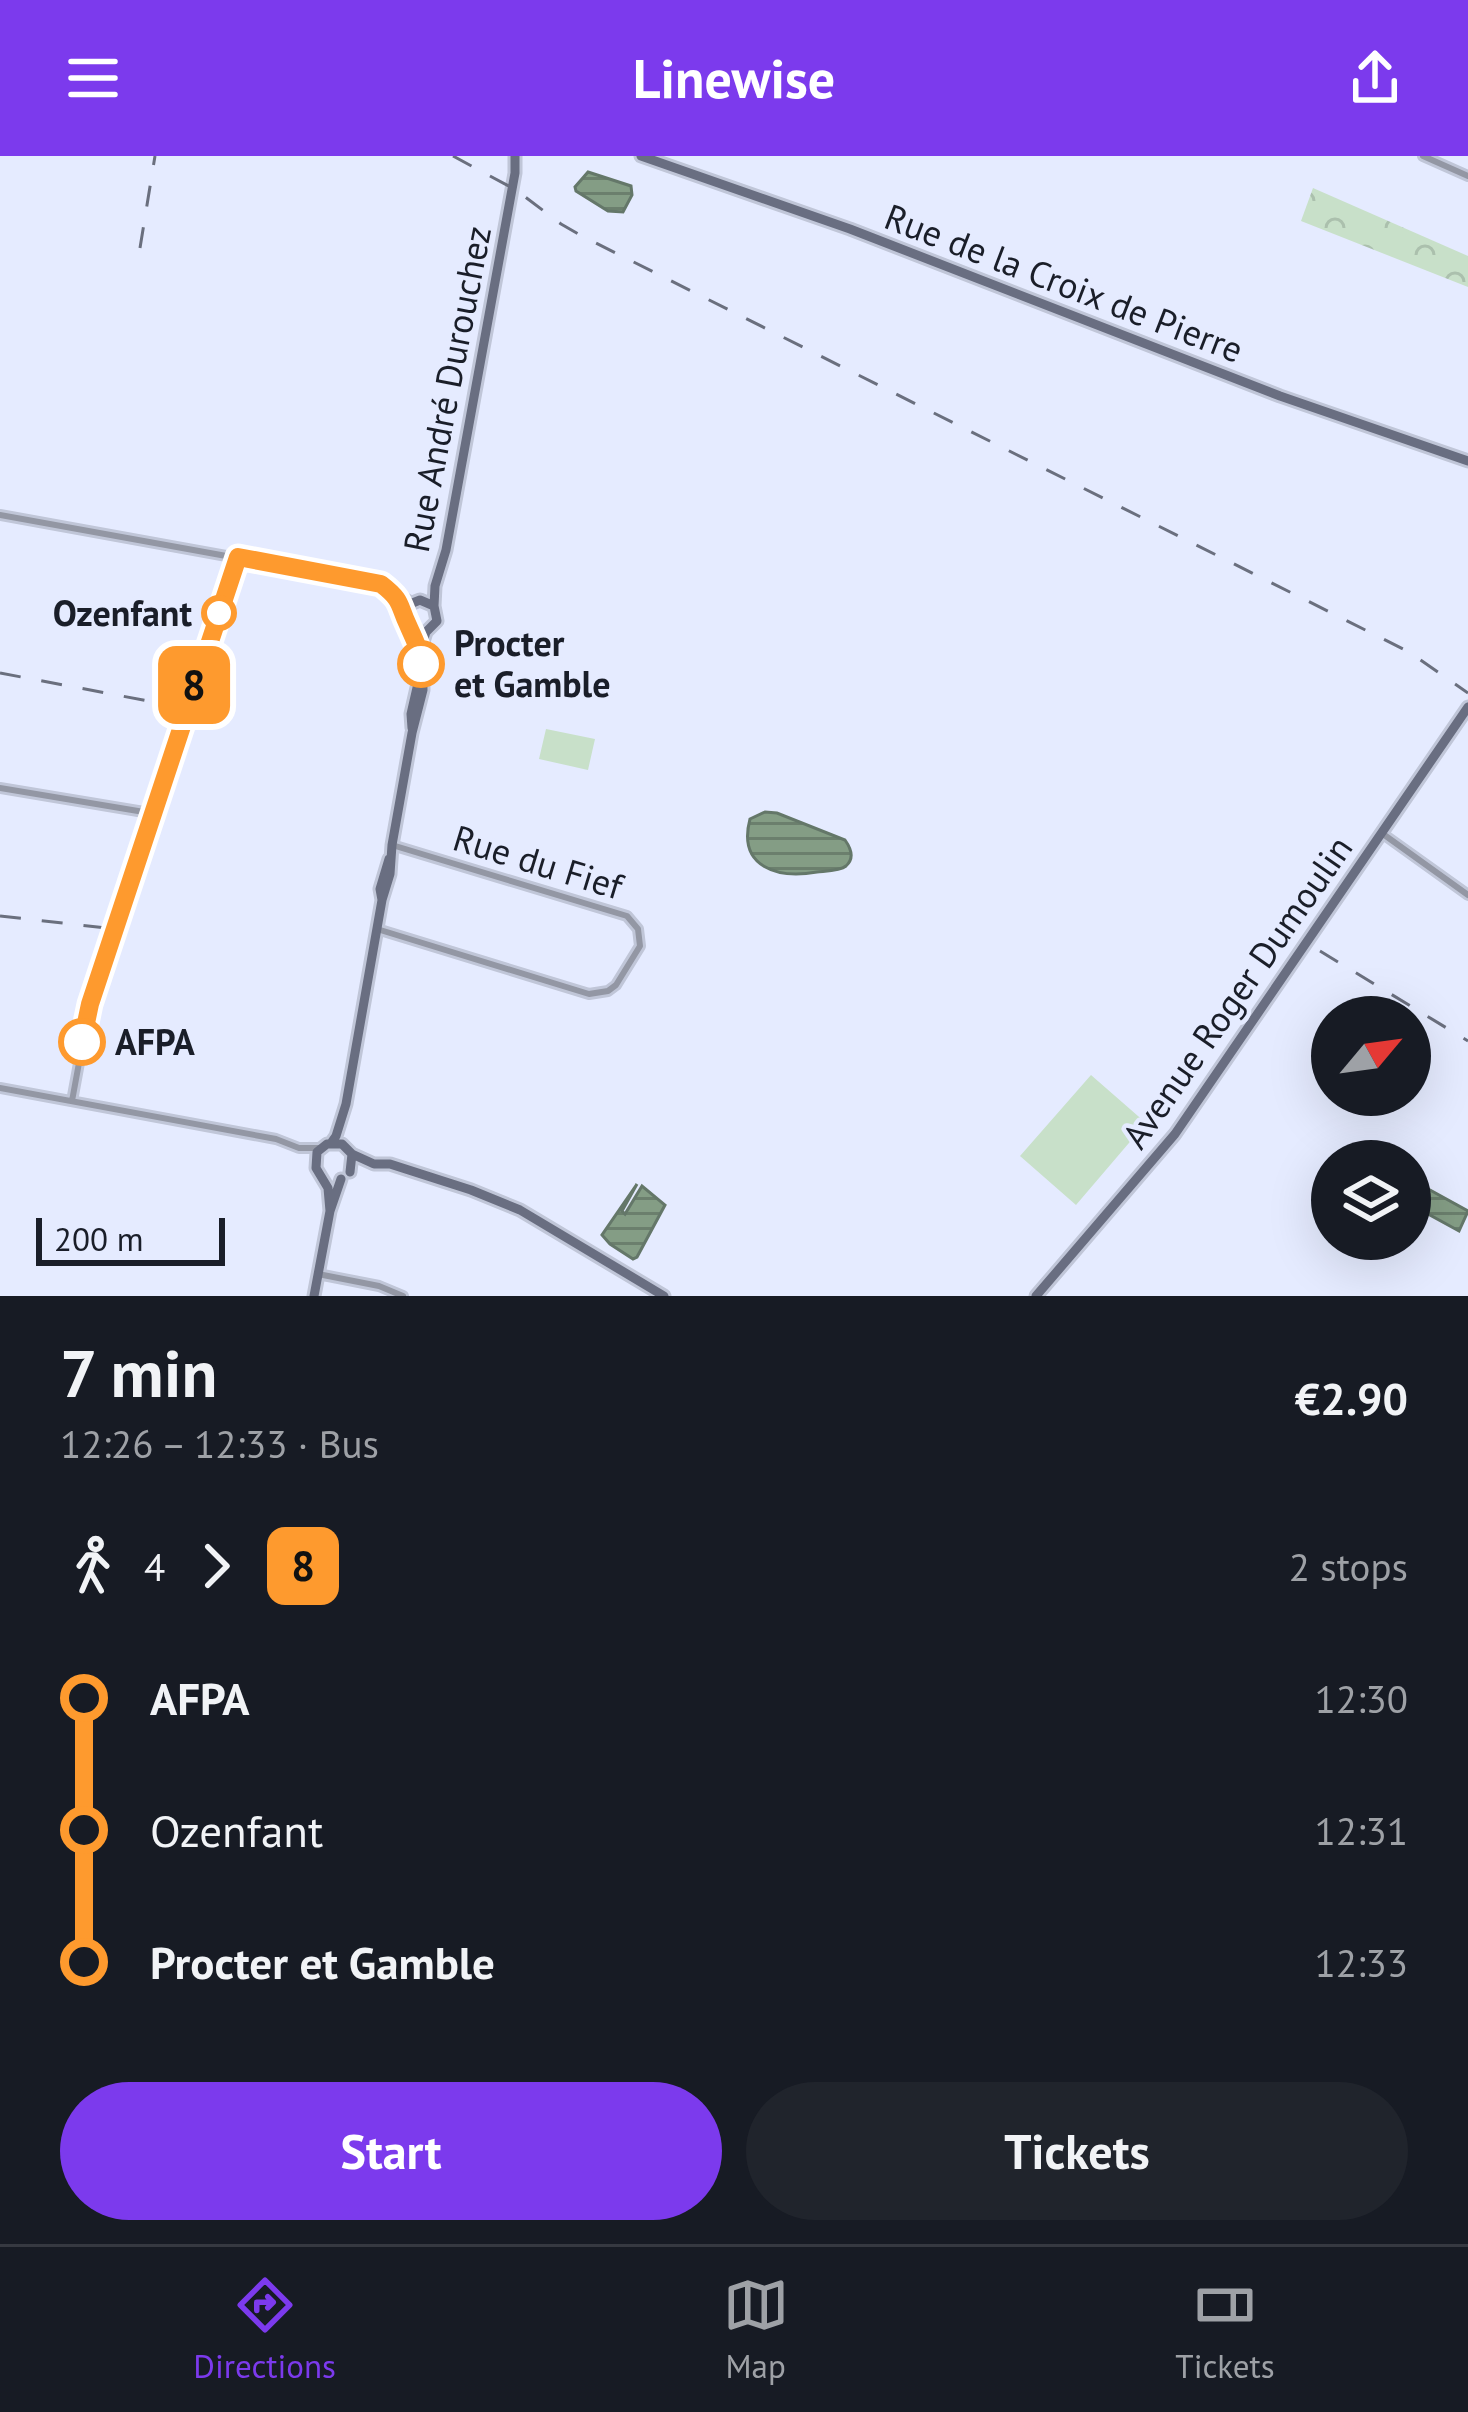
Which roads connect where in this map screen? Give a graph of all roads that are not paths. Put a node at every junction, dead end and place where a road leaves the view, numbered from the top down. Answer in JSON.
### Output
{"nodes":[{"id":1,"x":511,"y":156,"type":"edge"},
{"id":2,"x":640,"y":156,"type":"edge"},
{"id":3,"x":1423,"y":156,"type":"edge"},
{"id":4,"x":1468,"y":176,"type":"edge"},
{"id":5,"x":1468,"y":461,"type":"edge"},
{"id":6,"x":0,"y":515,"type":"edge"},
{"id":7,"x":238,"y":557,"type":"junction"},
{"id":8,"x":435,"y":586,"type":"junction"},
{"id":9,"x":393,"y":593,"type":"junction"},
{"id":10,"x":417,"y":601,"type":"junction"},
{"id":11,"x":434,"y":606,"type":"junction"},
{"id":12,"x":405,"y":612,"type":"junction"},
{"id":13,"x":410,"y":629,"type":"junction"},
{"id":14,"x":426,"y":632,"type":"junction"},
{"id":15,"x":421,"y":656,"type":"junction"},
{"id":16,"x":1468,"y":707,"type":"edge"},
{"id":17,"x":0,"y":788,"type":"edge"},
{"id":18,"x":152,"y":813,"type":"junction"},
{"id":19,"x":1382,"y":833,"type":"junction"},
{"id":20,"x":392,"y":845,"type":"junction"},
{"id":21,"x":1468,"y":895,"type":"edge"},
{"id":22,"x":377,"y":929,"type":"junction"},
{"id":23,"x":0,"y":1088,"type":"edge"},
{"id":24,"x":72,"y":1101,"type":"junction"},
{"id":25,"x":346,"y":1104,"type":"junction"},
{"id":26,"x":326,"y":1146,"type":"junction"},
{"id":27,"x":298,"y":1148,"type":"junction"},
{"id":28,"x":349,"y":1151,"type":"junction"},
{"id":29,"x":315,"y":1162,"type":"junction"},
{"id":30,"x":374,"y":1164,"type":"junction"},
{"id":31,"x":346,"y":1176,"type":"junction"},
{"id":32,"x":323,"y":1177,"type":"junction"},
{"id":33,"x":330,"y":1210,"type":"junction"},
{"id":34,"x":318,"y":1274,"type":"junction"},
{"id":35,"x":314,"y":1296,"type":"edge"},
{"id":36,"x":403,"y":1296,"type":"edge"},
{"id":37,"x":664,"y":1296,"type":"edge"},
{"id":38,"x":1036,"y":1296,"type":"edge"}],
"edges":[{"from":1,"to":8,"type":"main road","name":"Rue André Durouchez"},
{"from":2,"to":5,"type":"main road","name":"Rue de la Croix de Pierre"},
{"from":3,"to":4,"type":"street"},
{"from":6,"to":7,"type":"street"},
{"from":7,"to":9,"type":"street"},
{"from":7,"to":18,"type":"street"},
{"from":8,"to":10,"type":"main road"},
{"from":8,"to":11,"type":"main road","name":"Rue André Durouchez"},
{"from":9,"to":10,"type":"street"},
{"from":9,"to":12,"type":"street"},
{"from":10,"to":11,"type":"main road"},
{"from":10,"to":12,"type":"main road"},
{"from":11,"to":14,"type":"main road"},
{"from":12,"to":13,"type":"main road"},
{"from":13,"to":14,"type":"main road"},
{"from":13,"to":15,"type":"main road"},
{"from":14,"to":15,"type":"main road"},
{"from":15,"to":20,"type":"main road"},
{"from":16,"to":19,"type":"main road","name":"Avenue Roger Dumoulin"},
{"from":17,"to":18,"type":"street"},
{"from":18,"to":24,"type":"street"},
{"from":19,"to":21,"type":"street"},
{"from":19,"to":38,"type":"main road","name":"Avenue Roger Dumoulin"},
{"from":20,"to":22,"type":"main road"},
{"from":20,"to":22,"type":"street","name":"Rue du Fief"},
{"from":22,"to":25,"type":"main road"},
{"from":23,"to":24,"type":"street"},
{"from":24,"to":27,"type":"street"},
{"from":25,"to":26,"type":"main road"},
{"from":25,"to":28,"type":"main road"},
{"from":26,"to":27,"type":"street"},
{"from":26,"to":28,"type":"main road"},
{"from":26,"to":29,"type":"main road"},
{"from":27,"to":29,"type":"street"},
{"from":28,"to":30,"type":"main road"},
{"from":28,"to":31,"type":"main road"},
{"from":29,"to":32,"type":"main road"},
{"from":30,"to":31,"type":"main road"},
{"from":30,"to":37,"type":"main road"},
{"from":31,"to":32,"type":"main road"},
{"from":31,"to":33,"type":"main road"},
{"from":32,"to":33,"type":"main road"},
{"from":33,"to":34,"type":"main road"},
{"from":34,"to":35,"type":"main road"},
{"from":34,"to":36,"type":"street"}]}
